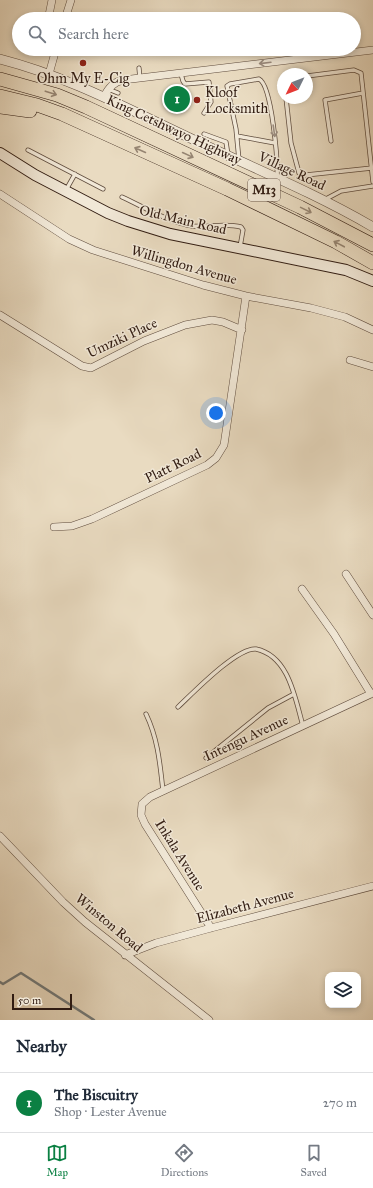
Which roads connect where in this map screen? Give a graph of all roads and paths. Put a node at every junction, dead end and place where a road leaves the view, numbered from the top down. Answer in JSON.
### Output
{"nodes":[{"id":1,"x":52,"y":0,"type":"edge"},
{"id":2,"x":71,"y":0,"type":"edge"},
{"id":3,"x":50,"y":12,"type":"edge"},
{"id":4,"x":67,"y":12,"type":"edge"},
{"id":5,"x":373,"y":50,"type":"edge"},
{"id":6,"x":361,"y":51,"type":"edge"},
{"id":7,"x":54,"y":56,"type":"edge"},
{"id":8,"x":323,"y":56,"type":"edge"},
{"id":9,"x":0,"y":59,"type":"edge"},
{"id":10,"x":138,"y":68,"type":"dead end"},
{"id":11,"x":180,"y":73,"type":"junction"},
{"id":12,"x":49,"y":74,"type":"junction"},
{"id":13,"x":313,"y":75,"type":"edge"},
{"id":14,"x":0,"y":79,"type":"edge"},
{"id":15,"x":140,"y":79,"type":"junction"},
{"id":16,"x":106,"y":93,"type":"junction"},
{"id":17,"x":364,"y":93,"type":"junction"},
{"id":18,"x":118,"y":94,"type":"dead end"},
{"id":19,"x":0,"y":96,"type":"edge"},
{"id":20,"x":0,"y":103,"type":"edge"},
{"id":21,"x":287,"y":104,"type":"edge"},
{"id":22,"x":0,"y":107,"type":"edge"},
{"id":23,"x":30,"y":112,"type":"junction"},
{"id":24,"x":204,"y":113,"type":"dead end"},
{"id":25,"x":96,"y":129,"type":"junction"},
{"id":26,"x":204,"y":134,"type":"dead end"},
{"id":27,"x":237,"y":136,"type":"junction"},
{"id":28,"x":331,"y":141,"type":"dead end"},
{"id":29,"x":275,"y":143,"type":"junction"},
{"id":30,"x":28,"y":150,"type":"dead end"},
{"id":31,"x":0,"y":153,"type":"edge"},
{"id":32,"x":228,"y":156,"type":"junction"},
{"id":33,"x":239,"y":161,"type":"junction"},
{"id":34,"x":372,"y":168,"type":"junction"},
{"id":35,"x":75,"y":174,"type":"junction"},
{"id":36,"x":277,"y":180,"type":"junction"},
{"id":37,"x":373,"y":182,"type":"edge"},
{"id":38,"x":373,"y":186,"type":"edge"},
{"id":39,"x":103,"y":189,"type":"dead end"},
{"id":40,"x":66,"y":191,"type":"junction"},
{"id":41,"x":0,"y":194,"type":"edge"},
{"id":42,"x":122,"y":197,"type":"dead end"},
{"id":43,"x":323,"y":201,"type":"junction"},
{"id":44,"x":373,"y":227,"type":"edge"},
{"id":45,"x":373,"y":245,"type":"edge"},
{"id":46,"x":240,"y":247,"type":"junction"},
{"id":47,"x":373,"y":263,"type":"edge"},
{"id":48,"x":373,"y":281,"type":"edge"},
{"id":49,"x":246,"y":296,"type":"junction"},
{"id":50,"x":0,"y":315,"type":"edge"},
{"id":51,"x":242,"y":330,"type":"junction"},
{"id":52,"x":373,"y":330,"type":"edge"},
{"id":53,"x":350,"y":360,"type":"dead end"},
{"id":54,"x":373,"y":367,"type":"edge"},
{"id":55,"x":54,"y":527,"type":"dead end"},
{"id":56,"x":346,"y":574,"type":"dead end"},
{"id":57,"x":302,"y":589,"type":"dead end"},
{"id":58,"x":373,"y":615,"type":"edge"},
{"id":59,"x":294,"y":694,"type":"junction"},
{"id":60,"x":372,"y":694,"type":"edge"},
{"id":61,"x":178,"y":708,"type":"dead end"},
{"id":62,"x":146,"y":714,"type":"dead end"},
{"id":63,"x":304,"y":726,"type":"junction"},
{"id":64,"x":206,"y":758,"type":"dead end"},
{"id":65,"x":163,"y":791,"type":"junction"},
{"id":66,"x":141,"y":815,"type":"joint"},
{"id":67,"x":0,"y":836,"type":"edge"},
{"id":68,"x":373,"y":886,"type":"edge"},
{"id":69,"x":212,"y":928,"type":"junction"},
{"id":70,"x":125,"y":954,"type":"junction"},
{"id":71,"x":210,"y":1020,"type":"edge"}],
"edges":[{"from":1,"to":3,"type":"street"},
{"from":2,"to":4,"type":"street"},
{"from":5,"to":6,"type":"street","one_way":true},
{"from":7,"to":12,"type":"street"},
{"from":8,"to":11,"type":"street","one_way":true},
{"from":9,"to":12,"type":"street","name":"Village Road"},
{"from":10,"to":15,"type":"lane"},
{"from":11,"to":15,"type":"street"},
{"from":11,"to":24,"type":"lane"},
{"from":12,"to":16,"type":"street","name":"Village Road"},
{"from":13,"to":17,"type":"lane"},
{"from":14,"to":45,"type":"highway","name":"King Cetshwayo Highway","number":"M13","one_way":true},
{"from":15,"to":16,"type":"street"},
{"from":16,"to":18,"type":"lane"},
{"from":16,"to":32,"type":"street","name":"Village Road"},
{"from":17,"to":28,"type":"lane"},
{"from":17,"to":34,"type":"lane"},
{"from":19,"to":25,"type":"highway","number":"M13"},
{"from":20,"to":23,"type":"highway","number":"M13"},
{"from":21,"to":34,"type":"lane"},
{"from":22,"to":23,"type":"highway"},
{"from":23,"to":25,"type":"highway","number":"M13"},
{"from":47,"to":25,"type":"highway","number":"M13","one_way":true},
{"from":26,"to":32,"type":"lane"},
{"from":27,"to":29,"type":"lane"},
{"from":27,"to":29,"type":"lane","one_way":true},
{"from":27,"to":33,"type":"lane"},
{"from":29,"to":36,"type":"lane"},
{"from":30,"to":35,"type":"lane"},
{"from":31,"to":40,"type":"main road","name":"Old Main Road"},
{"from":32,"to":33,"type":"street","name":"Village Road"},
{"from":33,"to":36,"type":"street","name":"Village Road"},
{"from":34,"to":37,"type":"lane"},
{"from":35,"to":39,"type":"lane"},
{"from":35,"to":40,"type":"lane"},
{"from":36,"to":43,"type":"street","name":"Village Road"},
{"from":38,"to":43,"type":"lane"},
{"from":40,"to":46,"type":"main road","name":"Old Main Road"},
{"from":41,"to":49,"type":"street","name":"Willingdon Avenue"},
{"from":42,"to":46,"type":"lane"},
{"from":43,"to":44,"type":"street","name":"Village Road"},
{"from":46,"to":48,"type":"main road","name":"Old Main Road"},
{"from":49,"to":51,"type":"street","name":"Platt Road"},
{"from":49,"to":52,"type":"street","name":"Willingdon Avenue"},
{"from":50,"to":51,"type":"street","name":"Umziki Place"},
{"from":51,"to":55,"type":"street","name":"Platt Road"},
{"from":53,"to":54,"type":"street"},
{"from":56,"to":58,"type":"street"},
{"from":57,"to":60,"type":"street"},
{"from":59,"to":61,"type":"lane"},
{"from":59,"to":63,"type":"lane"},
{"from":59,"to":64,"type":"lane"},
{"from":60,"to":63,"type":"street","name":"Intengu Avenue"},
{"from":62,"to":65,"type":"lane"},
{"from":63,"to":65,"type":"street","name":"Intengu Avenue"},
{"from":65,"to":66,"type":"street","name":"Intengu Avenue"},
{"from":66,"to":69,"type":"street","name":"Inkala Avenue"},
{"from":67,"to":70,"type":"street","name":"Winston Road"},
{"from":68,"to":69,"type":"street","name":"Elizabeth Avenue"},
{"from":69,"to":70,"type":"street","name":"Elizabeth Avenue"},
{"from":70,"to":71,"type":"street","name":"Winston Road"}]}
